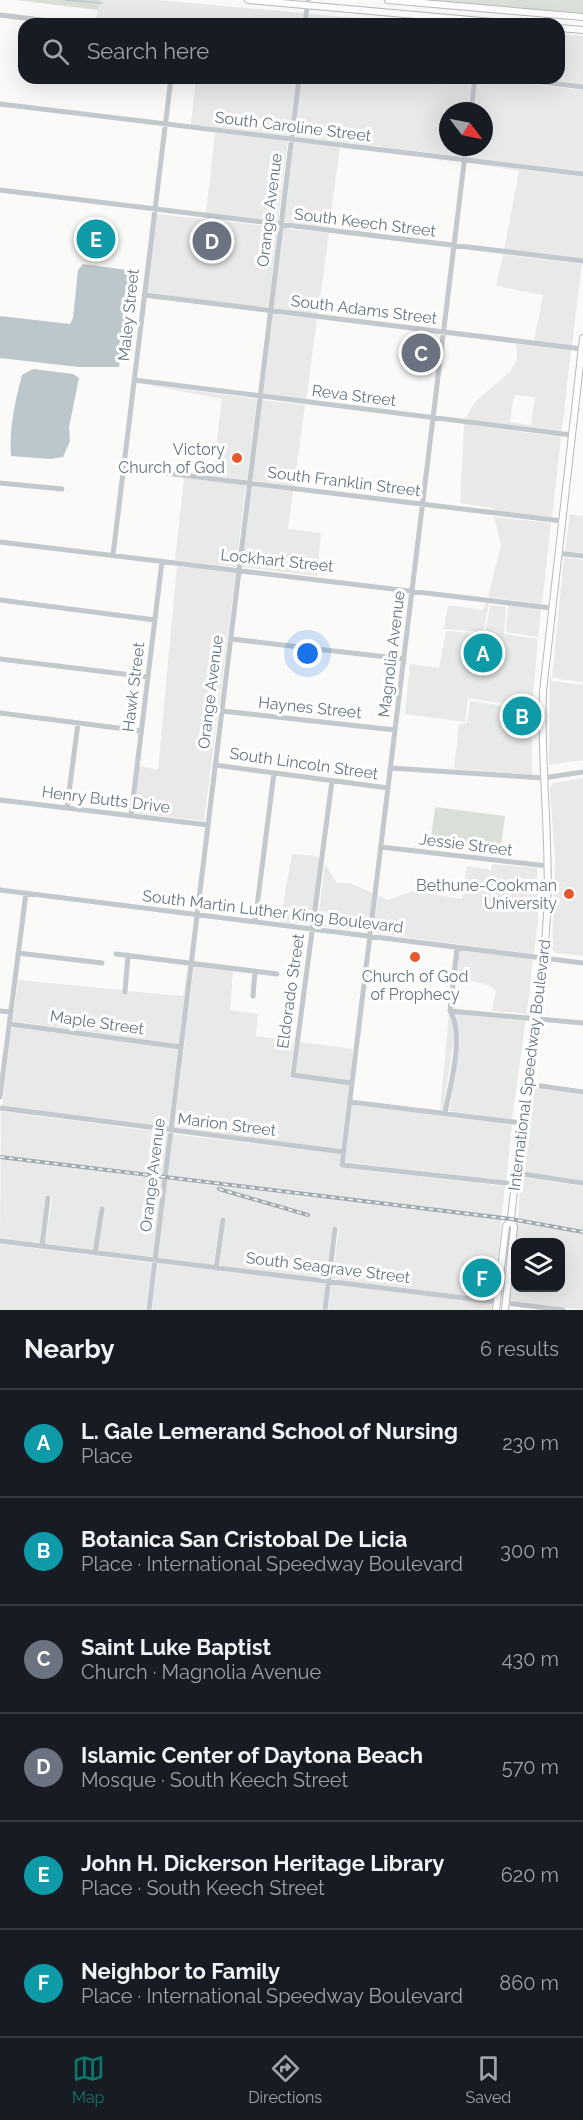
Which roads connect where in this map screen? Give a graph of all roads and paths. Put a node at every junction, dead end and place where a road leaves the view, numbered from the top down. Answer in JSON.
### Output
{"nodes":[{"id":1,"x":248,"y":0,"type":"edge"},
{"id":2,"x":388,"y":0,"type":"edge"},
{"id":3,"x":308,"y":3,"type":"edge"},
{"id":4,"x":0,"y":15,"type":"edge"},
{"id":5,"x":583,"y":17,"type":"edge"},
{"id":6,"x":25,"y":18,"type":"edge"},
{"id":7,"x":306,"y":18,"type":"edge"},
{"id":8,"x":445,"y":18,"type":"edge"},
{"id":9,"x":565,"y":28,"type":"edge"},
{"id":10,"x":583,"y":30,"type":"edge"},
{"id":11,"x":170,"y":84,"type":"edge"},
{"id":12,"x":297,"y":84,"type":"edge"},
{"id":13,"x":474,"y":84,"type":"edge"},
{"id":14,"x":559,"y":84,"type":"edge"},
{"id":15,"x":583,"y":87,"type":"edge"},
{"id":16,"x":472,"y":102,"type":"edge"},
{"id":17,"x":0,"y":104,"type":"edge"},
{"id":18,"x":165,"y":124,"type":"junction"},
{"id":19,"x":291,"y":139,"type":"junction"},
{"id":20,"x":465,"y":156,"type":"edge"},
{"id":21,"x":465,"y":160,"type":"junction"},
{"id":22,"x":583,"y":174,"type":"edge"},
{"id":23,"x":0,"y":190,"type":"edge"},
{"id":24,"x":154,"y":209,"type":"junction"},
{"id":25,"x":281,"y":225,"type":"junction"},
{"id":26,"x":454,"y":247,"type":"junction"},
{"id":27,"x":583,"y":261,"type":"edge"},
{"id":28,"x":144,"y":295,"type":"junction"},
{"id":29,"x":270,"y":311,"type":"junction"},
{"id":30,"x":444,"y":332,"type":"junction"},
{"id":31,"x":583,"y":339,"type":"edge"},
{"id":32,"x":582,"y":349,"type":"edge"},
{"id":33,"x":134,"y":380,"type":"junction"},
{"id":34,"x":260,"y":397,"type":"junction"},
{"id":35,"x":433,"y":418,"type":"junction"},
{"id":36,"x":572,"y":435,"type":"junction"},
{"id":37,"x":123,"y":468,"type":"junction"},
{"id":38,"x":0,"y":483,"type":"edge"},
{"id":39,"x":249,"y":483,"type":"junction"},
{"id":40,"x":62,"y":489,"type":"dead end"},
{"id":41,"x":423,"y":504,"type":"junction"},
{"id":42,"x":562,"y":521,"type":"junction"},
{"id":43,"x":0,"y":542,"type":"edge"},
{"id":44,"x":558,"y":553,"type":"junction"},
{"id":45,"x":113,"y":555,"type":"junction"},
{"id":46,"x":583,"y":556,"type":"edge"},
{"id":47,"x":162,"y":561,"type":"junction"},
{"id":48,"x":239,"y":570,"type":"junction"},
{"id":49,"x":412,"y":589,"type":"junction"},
{"id":50,"x":0,"y":600,"type":"edge"},
{"id":51,"x":551,"y":608,"type":"junction"},
{"id":52,"x":155,"y":620,"type":"junction"},
{"id":53,"x":231,"y":639,"type":"junction"},
{"id":54,"x":0,"y":659,"type":"edge"},
{"id":55,"x":404,"y":659,"type":"junction"},
{"id":56,"x":148,"y":677,"type":"junction"},
{"id":57,"x":222,"y":711,"type":"junction"},
{"id":58,"x":0,"y":713,"type":"edge"},
{"id":59,"x":78,"y":723,"type":"junction"},
{"id":60,"x":395,"y":730,"type":"junction"},
{"id":61,"x":141,"y":731,"type":"junction"},
{"id":62,"x":215,"y":765,"type":"junction"},
{"id":63,"x":390,"y":768,"type":"junction"},
{"id":64,"x":583,"y":772,"type":"edge"},
{"id":65,"x":274,"y":773,"type":"junction"},
{"id":66,"x":543,"y":778,"type":"junction"},
{"id":67,"x":332,"y":781,"type":"junction"},
{"id":68,"x":388,"y":788,"type":"junction"},
{"id":69,"x":0,"y":800,"type":"edge"},
{"id":70,"x":67,"y":808,"type":"junction"},
{"id":71,"x":131,"y":816,"type":"junction"},
{"id":72,"x":208,"y":825,"type":"junction"},
{"id":73,"x":381,"y":847,"type":"junction"},
{"id":74,"x":548,"y":866,"type":"junction"},
{"id":75,"x":0,"y":890,"type":"edge"},
{"id":76,"x":26,"y":893,"type":"junction"},
{"id":77,"x":198,"y":916,"type":"junction"},
{"id":78,"x":255,"y":921,"type":"junction"},
{"id":79,"x":313,"y":928,"type":"junction"},
{"id":80,"x":370,"y":935,"type":"junction"},
{"id":81,"x":457,"y":948,"type":"junction"},
{"id":82,"x":18,"y":952,"type":"junction"},
{"id":83,"x":116,"y":954,"type":"dead end"},
{"id":84,"x":128,"y":955,"type":"junction"},
{"id":85,"x":543,"y":958,"type":"junction"},
{"id":86,"x":102,"y":963,"type":"dead end"},
{"id":87,"x":191,"y":963,"type":"junction"},
{"id":88,"x":583,"y":963,"type":"edge"},
{"id":89,"x":255,"y":971,"type":"junction"},
{"id":90,"x":277,"y":974,"type":"dead end"},
{"id":91,"x":125,"y":992,"type":"dead end"},
{"id":92,"x":253,"y":996,"type":"dead end"},
{"id":93,"x":0,"y":1011,"type":"edge"},
{"id":94,"x":450,"y":1011,"type":"junction"},
{"id":95,"x":11,"y":1012,"type":"junction"},
{"id":96,"x":537,"y":1017,"type":"junction"},
{"id":97,"x":583,"y":1023,"type":"edge"},
{"id":98,"x":9,"y":1024,"type":"junction"},
{"id":99,"x":181,"y":1047,"type":"junction"},
{"id":100,"x":352,"y":1083,"type":"junction"},
{"id":101,"x":527,"y":1084,"type":"junction"},
{"id":102,"x":583,"y":1092,"type":"edge"},
{"id":103,"x":0,"y":1096,"type":"edge"},
{"id":104,"x":350,"y":1102,"type":"junction"},
{"id":105,"x":0,"y":1108,"type":"edge"},
{"id":106,"x":445,"y":1113,"type":"junction"},
{"id":107,"x":522,"y":1123,"type":"junction"},
{"id":108,"x":171,"y":1131,"type":"junction"},
{"id":109,"x":344,"y":1152,"type":"junction"},
{"id":110,"x":515,"y":1173,"type":"junction"},
{"id":111,"x":583,"y":1183,"type":"edge"},
{"id":112,"x":514,"y":1184,"type":"junction"},
{"id":113,"x":48,"y":1198,"type":"dead end"},
{"id":114,"x":102,"y":1209,"type":"dead end"},
{"id":115,"x":511,"y":1219,"type":"junction"},
{"id":116,"x":223,"y":1220,"type":"dead end"},
{"id":117,"x":336,"y":1229,"type":"dead end"},
{"id":118,"x":505,"y":1238,"type":"junction"},
{"id":119,"x":0,"y":1241,"type":"edge"},
{"id":120,"x":42,"y":1246,"type":"junction"},
{"id":121,"x":95,"y":1253,"type":"junction"},
{"id":122,"x":155,"y":1260,"type":"junction"},
{"id":123,"x":216,"y":1268,"type":"junction"},
{"id":124,"x":329,"y":1281,"type":"junction"},
{"id":125,"x":497,"y":1302,"type":"junction"},
{"id":126,"x":505,"y":1307,"type":"edge"},
{"id":127,"x":533,"y":1308,"type":"edge"},
{"id":128,"x":149,"y":1310,"type":"edge"},
{"id":129,"x":325,"y":1310,"type":"edge"},
{"id":130,"x":498,"y":1310,"type":"edge"},
{"id":131,"x":563,"y":1310,"type":"edge"}],
"edges":[{"from":1,"to":3,"type":"main road"},
{"from":2,"to":5,"type":"main road"},
{"from":3,"to":7,"type":"street"},
{"from":3,"to":8,"type":"main road"},
{"from":4,"to":6,"type":"street"},
{"from":9,"to":10,"type":"main road"},
{"from":11,"to":18,"type":"street","name":"Maley Street"},
{"from":12,"to":19,"type":"street","name":"Orange Avenue"},
{"from":13,"to":16,"type":"street"},
{"from":14,"to":15,"type":"street"},
{"from":17,"to":18,"type":"street","name":"South Caroline Street"},
{"from":18,"to":19,"type":"street","name":"South Caroline Street"},
{"from":18,"to":24,"type":"street","name":"Maley Street"},
{"from":19,"to":21,"type":"street","name":"South Caroline Street"},
{"from":19,"to":25,"type":"street","name":"Orange Avenue"},
{"from":20,"to":21,"type":"street","name":"Magnolia Avenue"},
{"from":21,"to":22,"type":"street","name":"South Caroline Street"},
{"from":21,"to":26,"type":"street","name":"Magnolia Avenue"},
{"from":23,"to":24,"type":"street","name":"South Keech Street"},
{"from":24,"to":25,"type":"street","name":"South Keech Street"},
{"from":24,"to":28,"type":"street","name":"Maley Street"},
{"from":25,"to":26,"type":"street","name":"South Keech Street"},
{"from":25,"to":29,"type":"street","name":"Orange Avenue"},
{"from":26,"to":27,"type":"street","name":"South Keech Street"},
{"from":26,"to":30,"type":"street","name":"Magnolia Avenue"},
{"from":28,"to":29,"type":"street","name":"South Adams Street"},
{"from":28,"to":33,"type":"street","name":"Maley Street"},
{"from":29,"to":30,"type":"street","name":"South Adams Street"},
{"from":29,"to":34,"type":"street","name":"Orange Avenue"},
{"from":30,"to":32,"type":"street","name":"South Adams Street"},
{"from":30,"to":35,"type":"street","name":"Magnolia Avenue"},
{"from":31,"to":32,"type":"main road","name":"International Speedway Boulevard"},
{"from":32,"to":36,"type":"main road","name":"International Speedway Boulevard"},
{"from":33,"to":34,"type":"street","name":"Reva Street"},
{"from":33,"to":37,"type":"street","name":"Maley Street"},
{"from":34,"to":35,"type":"street","name":"Reva Street"},
{"from":34,"to":39,"type":"street","name":"Orange Avenue"},
{"from":35,"to":36,"type":"street","name":"Reva Street"},
{"from":35,"to":41,"type":"street","name":"Magnolia Avenue"},
{"from":36,"to":42,"type":"main road","name":"International Speedway Boulevard"},
{"from":37,"to":39,"type":"street","name":"South Franklin Street"},
{"from":37,"to":45,"type":"street","name":"Maley Street"},
{"from":38,"to":40,"type":"street"},
{"from":39,"to":41,"type":"street","name":"South Franklin Street"},
{"from":39,"to":48,"type":"street","name":"Orange Avenue"},
{"from":41,"to":42,"type":"street","name":"South Franklin Street"},
{"from":41,"to":49,"type":"street","name":"Magnolia Avenue"},
{"from":42,"to":44,"type":"main road","name":"International Speedway Boulevard"},
{"from":43,"to":45,"type":"street","name":"Lockhart Street"},
{"from":44,"to":46,"type":"street"},
{"from":44,"to":51,"type":"main road","name":"International Speedway Boulevard"},
{"from":45,"to":47,"type":"street","name":"Lockhart Street"},
{"from":47,"to":48,"type":"street","name":"Lockhart Street"},
{"from":47,"to":52,"type":"street","name":"Hawk Street"},
{"from":48,"to":49,"type":"street","name":"Lockhart Street"},
{"from":48,"to":53,"type":"street","name":"Orange Avenue"},
{"from":49,"to":51,"type":"street","name":"Lockhart Street"},
{"from":49,"to":55,"type":"street","name":"Magnolia Avenue"},
{"from":50,"to":52,"type":"street"},
{"from":51,"to":66,"type":"main road","name":"International Speedway Boulevard"},
{"from":52,"to":56,"type":"street","name":"Hawk Street"},
{"from":53,"to":55,"type":"street"},
{"from":53,"to":57,"type":"street","name":"Orange Avenue"},
{"from":54,"to":56,"type":"street"},
{"from":55,"to":60,"type":"street","name":"Magnolia Avenue"},
{"from":56,"to":61,"type":"street","name":"Hawk Street"},
{"from":57,"to":60,"type":"street","name":"Haynes Street"},
{"from":57,"to":62,"type":"street","name":"Orange Avenue"},
{"from":58,"to":59,"type":"street"},
{"from":59,"to":61,"type":"street"},
{"from":59,"to":70,"type":"street"},
{"from":60,"to":63,"type":"street","name":"Magnolia Avenue"},
{"from":61,"to":71,"type":"street","name":"Hawk Street"},
{"from":62,"to":65,"type":"street","name":"South Lincoln Street"},
{"from":62,"to":72,"type":"street","name":"Orange Avenue"},
{"from":63,"to":66,"type":"street","name":"South Lincoln Street"},
{"from":63,"to":68,"type":"street","name":"Magnolia Avenue"},
{"from":64,"to":66,"type":"street","name":"South Lincoln Street"},
{"from":65,"to":67,"type":"street","name":"South Lincoln Street"},
{"from":65,"to":78,"type":"street"},
{"from":66,"to":74,"type":"main road","name":"International Speedway Boulevard"},
{"from":67,"to":68,"type":"street","name":"South Lincoln Street"},
{"from":67,"to":79,"type":"street","name":"Eldorado Street"},
{"from":68,"to":73,"type":"street","name":"Magnolia Avenue"},
{"from":69,"to":70,"type":"street","name":"Henry Butts Drive"},
{"from":70,"to":71,"type":"street","name":"Henry Butts Drive"},
{"from":71,"to":72,"type":"street","name":"Henry Butts Drive"},
{"from":72,"to":77,"type":"street","name":"Orange Avenue"},
{"from":73,"to":74,"type":"street","name":"Jessie Street"},
{"from":73,"to":80,"type":"street","name":"Magnolia Avenue"},
{"from":74,"to":85,"type":"main road","name":"International Speedway Boulevard"},
{"from":75,"to":76,"type":"street","name":"South Martin Luther King Boulevard"},
{"from":76,"to":77,"type":"street","name":"South Martin Luther King Boulevard"},
{"from":76,"to":82,"type":"street"},
{"from":77,"to":78,"type":"street","name":"South Martin Luther King Boulevard"},
{"from":77,"to":87,"type":"street","name":"Orange Avenue"},
{"from":78,"to":79,"type":"street","name":"South Martin Luther King Boulevard"},
{"from":79,"to":80,"type":"street","name":"South Martin Luther King Boulevard"},
{"from":79,"to":100,"type":"street","name":"Eldorado Street"},
{"from":80,"to":81,"type":"street","name":"South Martin Luther King Boulevard"},
{"from":80,"to":100,"type":"street","name":"Magnolia Avenue"},
{"from":81,"to":85,"type":"street","name":"South Martin Luther King Boulevard"},
{"from":81,"to":94,"type":"street"},
{"from":82,"to":86,"type":"street"},
{"from":82,"to":95,"type":"street"},
{"from":83,"to":84,"type":"street"},
{"from":84,"to":87,"type":"street"},
{"from":84,"to":91,"type":"street"},
{"from":85,"to":88,"type":"street","name":"South Martin Luther King Boulevard"},
{"from":85,"to":96,"type":"main road","name":"International Speedway Boulevard"},
{"from":87,"to":89,"type":"street"},
{"from":87,"to":99,"type":"street","name":"Orange Avenue"},
{"from":89,"to":90,"type":"street"},
{"from":89,"to":92,"type":"street"},
{"from":93,"to":95,"type":"street"},
{"from":94,"to":96,"type":"street"},
{"from":94,"to":106,"type":"street"},
{"from":95,"to":98,"type":"street"},
{"from":96,"to":97,"type":"street"},
{"from":96,"to":101,"type":"main road","name":"International Speedway Boulevard"},
{"from":98,"to":99,"type":"street","name":"Maple Street"},
{"from":98,"to":103,"type":"street"},
{"from":99,"to":108,"type":"street","name":"Orange Avenue"},
{"from":100,"to":104,"type":"street","name":"Magnolia Avenue"},
{"from":101,"to":102,"type":"street"},
{"from":101,"to":107,"type":"main road","name":"International Speedway Boulevard"},
{"from":104,"to":106,"type":"street"},
{"from":104,"to":109,"type":"street","name":"Magnolia Avenue"},
{"from":105,"to":108,"type":"street","name":"Marion Street"},
{"from":106,"to":107,"type":"street"},
{"from":107,"to":110,"type":"main road","name":"International Speedway Boulevard"},
{"from":108,"to":109,"type":"street","name":"Marion Street"},
{"from":108,"to":122,"type":"street","name":"Orange Avenue"},
{"from":109,"to":112,"type":"street","name":"Magnolia Avenue"},
{"from":110,"to":111,"type":"street"},
{"from":110,"to":112,"type":"main road","name":"International Speedway Boulevard"},
{"from":112,"to":115,"type":"main road","name":"International Speedway Boulevard"},
{"from":113,"to":120,"type":"street"},
{"from":114,"to":121,"type":"street"},
{"from":115,"to":118,"type":"main road","name":"International Speedway Boulevard"},
{"from":115,"to":126,"type":"main road","name":"International Speedway Boulevard"},
{"from":116,"to":123,"type":"street"},
{"from":117,"to":124,"type":"street"},
{"from":118,"to":125,"type":"main road","name":"International Speedway Boulevard"},
{"from":118,"to":126,"type":"main road"},
{"from":119,"to":120,"type":"street","name":"South Seagrave Street"},
{"from":120,"to":121,"type":"street","name":"South Seagrave Street"},
{"from":121,"to":122,"type":"street","name":"South Seagrave Street"},
{"from":122,"to":123,"type":"street","name":"South Seagrave Street"},
{"from":122,"to":128,"type":"street","name":"Orange Avenue"},
{"from":123,"to":124,"type":"street","name":"South Seagrave Street"},
{"from":124,"to":125,"type":"street","name":"South Seagrave Street"},
{"from":124,"to":129,"type":"street"},
{"from":125,"to":130,"type":"main road","name":"International Speedway Boulevard"},
{"from":126,"to":127,"type":"street"},
{"from":127,"to":131,"type":"street"}]}
